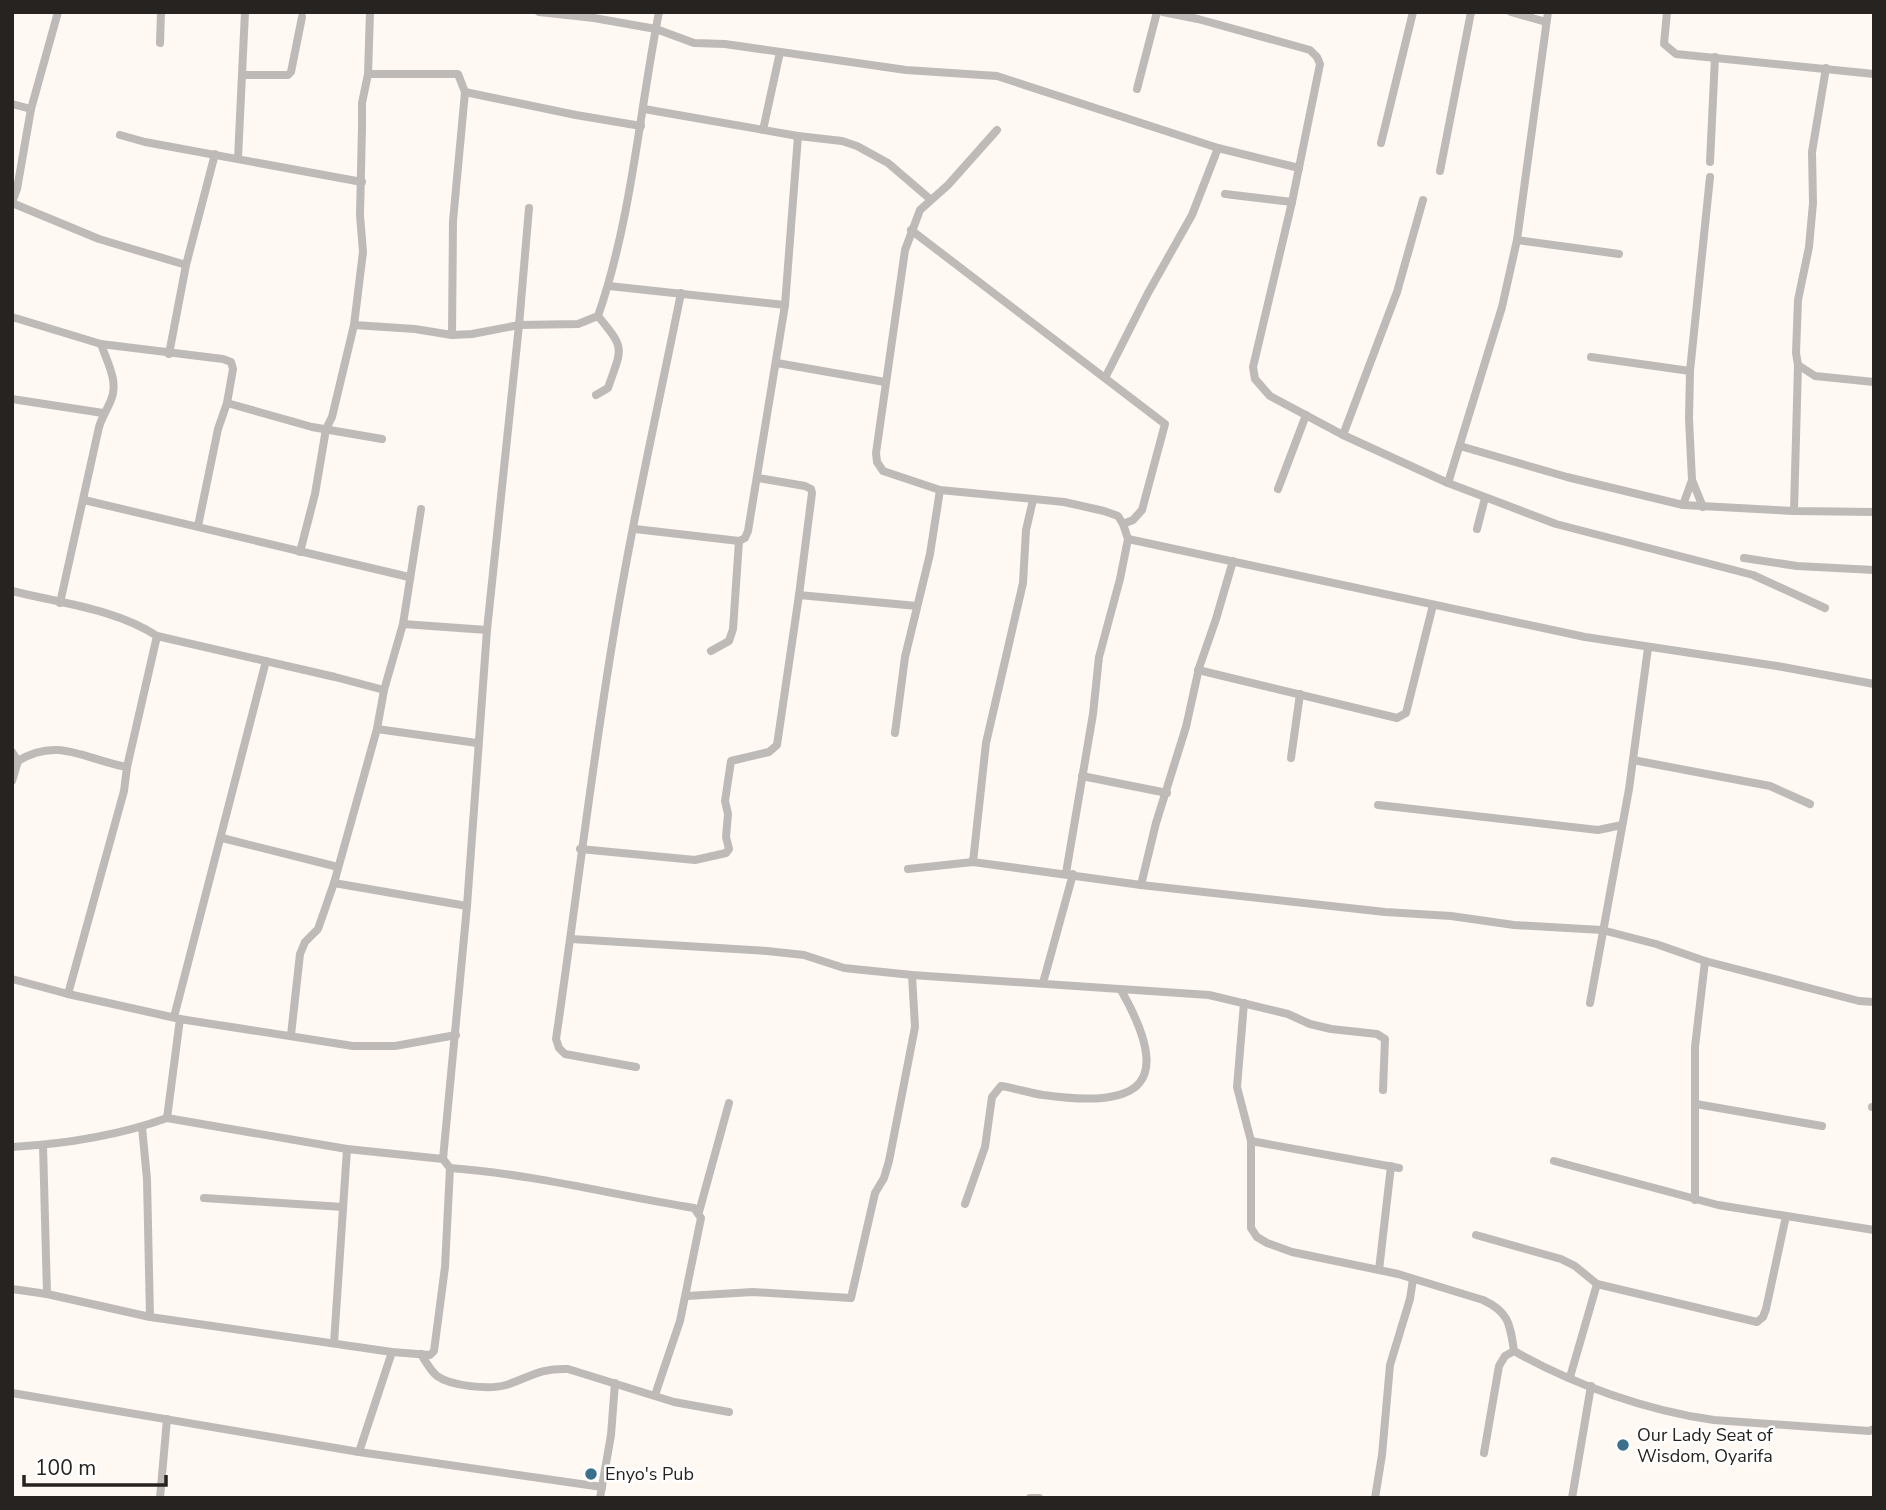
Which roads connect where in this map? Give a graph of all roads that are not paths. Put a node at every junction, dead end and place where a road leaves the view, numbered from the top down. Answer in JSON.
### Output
{"nodes":[{"id":1,"x":58,"y":12,"type":"edge"},
{"id":2,"x":161,"y":12,"type":"edge"},
{"id":3,"x":245,"y":12,"type":"edge"},
{"id":4,"x":370,"y":12,"type":"edge"},
{"id":5,"x":539,"y":12,"type":"edge"},
{"id":6,"x":659,"y":12,"type":"edge"},
{"id":7,"x":1157,"y":12,"type":"edge"},
{"id":8,"x":1163,"y":12,"type":"edge"},
{"id":9,"x":1413,"y":12,"type":"edge"},
{"id":10,"x":1471,"y":12,"type":"edge"},
{"id":11,"x":1511,"y":12,"type":"edge"},
{"id":12,"x":1548,"y":12,"type":"edge"},
{"id":13,"x":1667,"y":12,"type":"edge"},
{"id":14,"x":1198,"y":16,"type":"edge"},
{"id":15,"x":302,"y":17,"type":"dead end"},
{"id":16,"x":1546,"y":22,"type":"junction"},
{"id":17,"x":656,"y":30,"type":"junction"},
{"id":18,"x":160,"y":43,"type":"dead end"},
{"id":19,"x":780,"y":52,"type":"junction"},
{"id":20,"x":1715,"y":57,"type":"junction"},
{"id":21,"x":1826,"y":68,"type":"junction"},
{"id":22,"x":368,"y":74,"type":"junction"},
{"id":23,"x":243,"y":75,"type":"junction"},
{"id":24,"x":1874,"y":75,"type":"edge"},
{"id":25,"x":1137,"y":89,"type":"dead end"},
{"id":26,"x":465,"y":92,"type":"junction"},
{"id":27,"x":12,"y":104,"type":"edge"},
{"id":28,"x":644,"y":108,"type":"junction"},
{"id":29,"x":31,"y":109,"type":"junction"},
{"id":30,"x":641,"y":125,"type":"junction"},
{"id":31,"x":763,"y":130,"type":"junction"},
{"id":32,"x":997,"y":130,"type":"dead end"},
{"id":33,"x":120,"y":135,"type":"dead end"},
{"id":34,"x":798,"y":136,"type":"junction"},
{"id":35,"x":1381,"y":142,"type":"dead end"},
{"id":36,"x":1218,"y":148,"type":"junction"},
{"id":37,"x":215,"y":154,"type":"junction"},
{"id":38,"x":237,"y":158,"type":"junction"},
{"id":39,"x":1710,"y":162,"type":"dead end"},
{"id":40,"x":1299,"y":168,"type":"junction"},
{"id":41,"x":1440,"y":171,"type":"dead end"},
{"id":42,"x":1710,"y":177,"type":"dead end"},
{"id":43,"x":362,"y":182,"type":"junction"},
{"id":44,"x":1225,"y":194,"type":"dead end"},
{"id":45,"x":930,"y":199,"type":"junction"},
{"id":46,"x":1423,"y":200,"type":"dead end"},
{"id":47,"x":12,"y":202,"type":"edge"},
{"id":48,"x":1292,"y":202,"type":"junction"},
{"id":49,"x":529,"y":208,"type":"dead end"},
{"id":50,"x":911,"y":230,"type":"junction"},
{"id":51,"x":1517,"y":240,"type":"junction"},
{"id":52,"x":1619,"y":254,"type":"dead end"},
{"id":53,"x":186,"y":265,"type":"junction"},
{"id":54,"x":609,"y":286,"type":"junction"},
{"id":55,"x":681,"y":293,"type":"junction"},
{"id":56,"x":785,"y":305,"type":"junction"},
{"id":57,"x":598,"y":316,"type":"junction"},
{"id":58,"x":12,"y":317,"type":"edge"},
{"id":59,"x":354,"y":325,"type":"junction"},
{"id":60,"x":519,"y":325,"type":"junction"},
{"id":61,"x":452,"y":335,"type":"junction"},
{"id":62,"x":101,"y":345,"type":"junction"},
{"id":63,"x":169,"y":354,"type":"junction"},
{"id":64,"x":1591,"y":357,"type":"dead end"},
{"id":65,"x":777,"y":363,"type":"junction"},
{"id":66,"x":1798,"y":365,"type":"junction"},
{"id":67,"x":1690,"y":371,"type":"junction"},
{"id":68,"x":1105,"y":379,"type":"junction"},
{"id":69,"x":885,"y":382,"type":"junction"},
{"id":70,"x":1874,"y":382,"type":"edge"},
{"id":71,"x":596,"y":395,"type":"dead end"},
{"id":72,"x":12,"y":399,"type":"edge"},
{"id":73,"x":227,"y":403,"type":"junction"},
{"id":74,"x":103,"y":413,"type":"junction"},
{"id":75,"x":1306,"y":415,"type":"junction"},
{"id":76,"x":326,"y":429,"type":"junction"},
{"id":77,"x":1343,"y":435,"type":"junction"},
{"id":78,"x":382,"y":439,"type":"dead end"},
{"id":79,"x":1461,"y":446,"type":"junction"},
{"id":80,"x":758,"y":478,"type":"junction"},
{"id":81,"x":1692,"y":480,"type":"junction"},
{"id":82,"x":1447,"y":483,"type":"junction"},
{"id":83,"x":1278,"y":489,"type":"dead end"},
{"id":84,"x":940,"y":490,"type":"junction"},
{"id":85,"x":1485,"y":498,"type":"junction"},
{"id":86,"x":85,"y":499,"type":"junction"},
{"id":87,"x":1033,"y":500,"type":"junction"},
{"id":88,"x":1683,"y":505,"type":"junction"},
{"id":89,"x":1703,"y":507,"type":"junction"},
{"id":90,"x":421,"y":509,"type":"dead end"},
{"id":91,"x":1794,"y":511,"type":"junction"},
{"id":92,"x":1874,"y":513,"type":"edge"},
{"id":93,"x":1123,"y":524,"type":"junction"},
{"id":94,"x":198,"y":526,"type":"junction"},
{"id":95,"x":635,"y":529,"type":"junction"},
{"id":96,"x":1477,"y":529,"type":"dead end"},
{"id":97,"x":1128,"y":539,"type":"junction"},
{"id":98,"x":739,"y":541,"type":"junction"},
{"id":99,"x":300,"y":552,"type":"junction"},
{"id":100,"x":1744,"y":558,"type":"dead end"},
{"id":101,"x":1233,"y":561,"type":"junction"},
{"id":102,"x":1874,"y":570,"type":"edge"},
{"id":103,"x":409,"y":577,"type":"junction"},
{"id":104,"x":12,"y":591,"type":"edge"},
{"id":105,"x":799,"y":595,"type":"junction"},
{"id":106,"x":60,"y":603,"type":"junction"},
{"id":107,"x":1433,"y":605,"type":"junction"},
{"id":108,"x":917,"y":606,"type":"junction"},
{"id":109,"x":1825,"y":608,"type":"dead end"},
{"id":110,"x":403,"y":624,"type":"junction"},
{"id":111,"x":487,"y":630,"type":"junction"},
{"id":112,"x":157,"y":636,"type":"junction"},
{"id":113,"x":1648,"y":648,"type":"junction"},
{"id":114,"x":711,"y":651,"type":"dead end"},
{"id":115,"x":266,"y":661,"type":"junction"},
{"id":116,"x":1198,"y":670,"type":"junction"},
{"id":117,"x":1874,"y":684,"type":"edge"},
{"id":118,"x":384,"y":690,"type":"junction"},
{"id":119,"x":1300,"y":695,"type":"junction"},
{"id":120,"x":377,"y":729,"type":"junction"},
{"id":121,"x":895,"y":733,"type":"dead end"},
{"id":122,"x":477,"y":743,"type":"junction"},
{"id":123,"x":12,"y":752,"type":"edge"},
{"id":124,"x":1292,"y":758,"type":"dead end"},
{"id":125,"x":1633,"y":760,"type":"junction"},
{"id":126,"x":18,"y":761,"type":"junction"},
{"id":127,"x":127,"y":767,"type":"junction"},
{"id":128,"x":1082,"y":776,"type":"junction"},
{"id":129,"x":12,"y":781,"type":"edge"},
{"id":130,"x":1167,"y":793,"type":"junction"},
{"id":131,"x":1810,"y":804,"type":"dead end"},
{"id":132,"x":1378,"y":805,"type":"dead end"},
{"id":133,"x":1622,"y":825,"type":"junction"},
{"id":134,"x":222,"y":838,"type":"junction"},
{"id":135,"x":580,"y":849,"type":"junction"},
{"id":136,"x":973,"y":862,"type":"junction"},
{"id":137,"x":338,"y":867,"type":"junction"},
{"id":138,"x":908,"y":869,"type":"dead end"},
{"id":139,"x":1069,"y":874,"type":"junction"},
{"id":140,"x":334,"y":883,"type":"junction"},
{"id":141,"x":1141,"y":885,"type":"junction"},
{"id":142,"x":467,"y":905,"type":"junction"},
{"id":143,"x":1602,"y":930,"type":"junction"},
{"id":144,"x":571,"y":939,"type":"junction"},
{"id":145,"x":1705,"y":961,"type":"junction"},
{"id":146,"x":912,"y":975,"type":"junction"},
{"id":147,"x":12,"y":979,"type":"edge"},
{"id":148,"x":1043,"y":983,"type":"junction"},
{"id":149,"x":1121,"y":990,"type":"junction"},
{"id":150,"x":68,"y":994,"type":"junction"},
{"id":151,"x":1874,"y":1002,"type":"edge"},
{"id":152,"x":1244,"y":1003,"type":"junction"},
{"id":153,"x":1590,"y":1003,"type":"dead end"},
{"id":154,"x":177,"y":1018,"type":"junction"},
{"id":155,"x":291,"y":1035,"type":"junction"},
{"id":156,"x":456,"y":1035,"type":"junction"},
{"id":157,"x":636,"y":1067,"type":"dead end"},
{"id":158,"x":1383,"y":1090,"type":"dead end"},
{"id":159,"x":729,"y":1103,"type":"dead end"},
{"id":160,"x":1696,"y":1104,"type":"junction"},
{"id":161,"x":167,"y":1118,"type":"junction"},
{"id":162,"x":1822,"y":1126,"type":"dead end"},
{"id":163,"x":142,"y":1127,"type":"junction"},
{"id":164,"x":1251,"y":1141,"type":"junction"},
{"id":165,"x":43,"y":1145,"type":"junction"},
{"id":166,"x":12,"y":1147,"type":"edge"},
{"id":167,"x":347,"y":1149,"type":"junction"},
{"id":168,"x":443,"y":1159,"type":"junction"},
{"id":169,"x":1554,"y":1161,"type":"dead end"},
{"id":170,"x":450,"y":1168,"type":"junction"},
{"id":171,"x":204,"y":1198,"type":"dead end"},
{"id":172,"x":1695,"y":1200,"type":"junction"},
{"id":173,"x":965,"y":1204,"type":"dead end"},
{"id":174,"x":343,"y":1207,"type":"junction"},
{"id":175,"x":698,"y":1212,"type":"junction"},
{"id":176,"x":1786,"y":1216,"type":"junction"},
{"id":177,"x":1874,"y":1230,"type":"edge"},
{"id":178,"x":1476,"y":1235,"type":"dead end"},
{"id":179,"x":1379,"y":1270,"type":"junction"},
{"id":180,"x":1413,"y":1279,"type":"junction"},
{"id":181,"x":1597,"y":1284,"type":"junction"},
{"id":182,"x":12,"y":1289,"type":"edge"},
{"id":183,"x":47,"y":1294,"type":"junction"},
{"id":184,"x":687,"y":1296,"type":"junction"},
{"id":185,"x":150,"y":1317,"type":"junction"},
{"id":186,"x":334,"y":1343,"type":"junction"},
{"id":187,"x":1514,"y":1350,"type":"junction"},
{"id":188,"x":392,"y":1352,"type":"junction"},
{"id":189,"x":421,"y":1354,"type":"junction"},
{"id":190,"x":1570,"y":1377,"type":"junction"},
{"id":191,"x":615,"y":1383,"type":"junction"},
{"id":192,"x":1591,"y":1386,"type":"junction"},
{"id":193,"x":12,"y":1393,"type":"edge"},
{"id":194,"x":655,"y":1395,"type":"junction"},
{"id":195,"x":729,"y":1412,"type":"dead end"},
{"id":196,"x":167,"y":1419,"type":"junction"},
{"id":197,"x":1874,"y":1429,"type":"edge"},
{"id":198,"x":359,"y":1452,"type":"junction"},
{"id":199,"x":1483,"y":1453,"type":"dead end"},
{"id":200,"x":602,"y":1487,"type":"junction"},
{"id":201,"x":160,"y":1498,"type":"edge"},
{"id":202,"x":600,"y":1498,"type":"edge"},
{"id":203,"x":1030,"y":1498,"type":"edge"},
{"id":204,"x":1039,"y":1498,"type":"edge"},
{"id":205,"x":1375,"y":1498,"type":"edge"},
{"id":206,"x":1572,"y":1498,"type":"edge"}],
"edges":[{"from":1,"to":29,"type":"street"},
{"from":2,"to":18,"type":"street"},
{"from":3,"to":23,"type":"street"},
{"from":4,"to":22,"type":"street"},
{"from":5,"to":17,"type":"street"},
{"from":6,"to":17,"type":"street"},
{"from":7,"to":25,"type":"street"},
{"from":8,"to":14,"type":"street"},
{"from":9,"to":35,"type":"street"},
{"from":10,"to":41,"type":"street"},
{"from":11,"to":16,"type":"street"},
{"from":12,"to":16,"type":"street"},
{"from":13,"to":20,"type":"street"},
{"from":14,"to":40,"type":"street"},
{"from":15,"to":23,"type":"street"},
{"from":16,"to":51,"type":"street"},
{"from":17,"to":19,"type":"street"},
{"from":17,"to":28,"type":"street"},
{"from":19,"to":31,"type":"street"},
{"from":19,"to":36,"type":"street"},
{"from":20,"to":21,"type":"street"},
{"from":20,"to":39,"type":"street"},
{"from":21,"to":24,"type":"street"},
{"from":21,"to":66,"type":"street"},
{"from":22,"to":26,"type":"street"},
{"from":22,"to":43,"type":"street"},
{"from":23,"to":38,"type":"street"},
{"from":26,"to":30,"type":"street"},
{"from":26,"to":61,"type":"street"},
{"from":27,"to":29,"type":"street"},
{"from":28,"to":30,"type":"street"},
{"from":28,"to":31,"type":"street"},
{"from":29,"to":47,"type":"street"},
{"from":30,"to":54,"type":"street"},
{"from":31,"to":34,"type":"street"},
{"from":32,"to":45,"type":"street"},
{"from":33,"to":37,"type":"street"},
{"from":34,"to":45,"type":"street"},
{"from":34,"to":56,"type":"street"},
{"from":36,"to":40,"type":"street"},
{"from":36,"to":68,"type":"street"},
{"from":37,"to":38,"type":"street"},
{"from":37,"to":53,"type":"street"},
{"from":38,"to":43,"type":"street"},
{"from":40,"to":48,"type":"street"},
{"from":42,"to":67,"type":"street"},
{"from":43,"to":59,"type":"street"},
{"from":44,"to":48,"type":"street"},
{"from":45,"to":50,"type":"street"},
{"from":46,"to":77,"type":"street"},
{"from":47,"to":53,"type":"street"},
{"from":48,"to":75,"type":"street"},
{"from":49,"to":60,"type":"street"},
{"from":50,"to":68,"type":"street"},
{"from":50,"to":69,"type":"street"},
{"from":51,"to":52,"type":"street"},
{"from":51,"to":79,"type":"street"},
{"from":53,"to":63,"type":"street"},
{"from":54,"to":55,"type":"street"},
{"from":54,"to":57,"type":"street"},
{"from":55,"to":56,"type":"street"},
{"from":55,"to":95,"type":"street"},
{"from":56,"to":65,"type":"street"},
{"from":57,"to":60,"type":"street"},
{"from":57,"to":71,"type":"street"},
{"from":58,"to":62,"type":"street"},
{"from":59,"to":61,"type":"street"},
{"from":59,"to":76,"type":"street"},
{"from":60,"to":61,"type":"street"},
{"from":60,"to":111,"type":"street"},
{"from":62,"to":63,"type":"street"},
{"from":62,"to":74,"type":"street"},
{"from":63,"to":73,"type":"street"},
{"from":64,"to":67,"type":"street"},
{"from":65,"to":69,"type":"street"},
{"from":65,"to":80,"type":"street"},
{"from":66,"to":70,"type":"street"},
{"from":66,"to":91,"type":"street"},
{"from":67,"to":81,"type":"street"},
{"from":68,"to":93,"type":"street"},
{"from":69,"to":84,"type":"street"},
{"from":72,"to":74,"type":"street"},
{"from":73,"to":76,"type":"street"},
{"from":73,"to":94,"type":"street"},
{"from":74,"to":86,"type":"street"},
{"from":75,"to":77,"type":"street"},
{"from":75,"to":83,"type":"street"},
{"from":76,"to":78,"type":"street"},
{"from":76,"to":99,"type":"street"},
{"from":77,"to":82,"type":"street"},
{"from":79,"to":82,"type":"street"},
{"from":79,"to":88,"type":"street"},
{"from":80,"to":98,"type":"street"},
{"from":80,"to":105,"type":"street"},
{"from":81,"to":88,"type":"street"},
{"from":81,"to":89,"type":"street"},
{"from":82,"to":85,"type":"street"},
{"from":84,"to":87,"type":"street"},
{"from":84,"to":108,"type":"street"},
{"from":85,"to":96,"type":"street"},
{"from":85,"to":109,"type":"street"},
{"from":86,"to":94,"type":"street"},
{"from":86,"to":106,"type":"street"},
{"from":87,"to":93,"type":"street"},
{"from":87,"to":136,"type":"street"},
{"from":88,"to":89,"type":"street"},
{"from":89,"to":91,"type":"street"},
{"from":90,"to":103,"type":"street"},
{"from":91,"to":92,"type":"street"},
{"from":93,"to":97,"type":"street"},
{"from":94,"to":99,"type":"street"},
{"from":95,"to":98,"type":"street"},
{"from":95,"to":135,"type":"street"},
{"from":97,"to":101,"type":"street"},
{"from":97,"to":128,"type":"street"},
{"from":98,"to":114,"type":"street"},
{"from":99,"to":103,"type":"street"},
{"from":100,"to":102,"type":"street"},
{"from":101,"to":107,"type":"street"},
{"from":101,"to":116,"type":"street"},
{"from":103,"to":110,"type":"street"},
{"from":104,"to":106,"type":"street"},
{"from":105,"to":108,"type":"street"},
{"from":105,"to":135,"type":"street"},
{"from":106,"to":112,"type":"street"},
{"from":107,"to":113,"type":"street"},
{"from":107,"to":119,"type":"street"},
{"from":108,"to":121,"type":"street"},
{"from":110,"to":111,"type":"street"},
{"from":110,"to":118,"type":"street"},
{"from":111,"to":122,"type":"street"},
{"from":112,"to":115,"type":"street"},
{"from":112,"to":127,"type":"street"},
{"from":113,"to":117,"type":"street"},
{"from":113,"to":125,"type":"street"},
{"from":115,"to":118,"type":"street"},
{"from":115,"to":134,"type":"street"},
{"from":116,"to":119,"type":"street"},
{"from":116,"to":130,"type":"street"},
{"from":118,"to":120,"type":"street"},
{"from":119,"to":124,"type":"street"},
{"from":120,"to":122,"type":"street"},
{"from":120,"to":137,"type":"street"},
{"from":122,"to":142,"type":"street"},
{"from":123,"to":126,"type":"street"},
{"from":125,"to":131,"type":"street"},
{"from":125,"to":133,"type":"street"},
{"from":126,"to":127,"type":"street"},
{"from":126,"to":129,"type":"street"},
{"from":127,"to":150,"type":"street"},
{"from":128,"to":130,"type":"street"},
{"from":128,"to":139,"type":"street"},
{"from":130,"to":141,"type":"street"},
{"from":132,"to":133,"type":"street"},
{"from":133,"to":143,"type":"street"},
{"from":134,"to":137,"type":"street"},
{"from":134,"to":154,"type":"street"},
{"from":135,"to":144,"type":"street"},
{"from":136,"to":138,"type":"street"},
{"from":136,"to":139,"type":"street"},
{"from":137,"to":140,"type":"street"},
{"from":139,"to":141,"type":"street"},
{"from":139,"to":148,"type":"street"},
{"from":140,"to":142,"type":"street"},
{"from":140,"to":155,"type":"street"},
{"from":141,"to":143,"type":"street"},
{"from":142,"to":156,"type":"street"},
{"from":143,"to":145,"type":"street"},
{"from":143,"to":153,"type":"street"},
{"from":144,"to":146,"type":"street"},
{"from":144,"to":157,"type":"street"},
{"from":145,"to":151,"type":"street"},
{"from":145,"to":160,"type":"street"},
{"from":146,"to":148,"type":"street"},
{"from":146,"to":184,"type":"street"},
{"from":147,"to":150,"type":"street"},
{"from":148,"to":149,"type":"street"},
{"from":149,"to":152,"type":"street"},
{"from":149,"to":173,"type":"street"},
{"from":150,"to":154,"type":"street"},
{"from":152,"to":158,"type":"street"},
{"from":152,"to":164,"type":"street"},
{"from":154,"to":155,"type":"street"},
{"from":154,"to":161,"type":"street"},
{"from":155,"to":156,"type":"street"},
{"from":156,"to":168,"type":"street"},
{"from":159,"to":175,"type":"street"},
{"from":160,"to":162,"type":"street"},
{"from":160,"to":172,"type":"street"},
{"from":161,"to":163,"type":"street"},
{"from":161,"to":167,"type":"street"},
{"from":163,"to":165,"type":"street"},
{"from":163,"to":185,"type":"street"},
{"from":164,"to":179,"type":"street"},
{"from":164,"to":179,"type":"street"},
{"from":165,"to":166,"type":"street"},
{"from":165,"to":183,"type":"street"},
{"from":167,"to":168,"type":"street"},
{"from":167,"to":174,"type":"street"},
{"from":168,"to":170,"type":"street"},
{"from":169,"to":172,"type":"street"},
{"from":170,"to":175,"type":"street"},
{"from":170,"to":189,"type":"street"},
{"from":171,"to":174,"type":"street"},
{"from":172,"to":176,"type":"street"},
{"from":174,"to":186,"type":"street"},
{"from":175,"to":184,"type":"street"},
{"from":176,"to":177,"type":"street"},
{"from":176,"to":181,"type":"street"},
{"from":178,"to":181,"type":"street"},
{"from":179,"to":180,"type":"street"},
{"from":180,"to":187,"type":"street"},
{"from":180,"to":205,"type":"street"},
{"from":181,"to":190,"type":"street"},
{"from":182,"to":183,"type":"street"},
{"from":183,"to":185,"type":"street"},
{"from":184,"to":194,"type":"street"},
{"from":185,"to":186,"type":"street"},
{"from":186,"to":188,"type":"street"},
{"from":187,"to":190,"type":"street"},
{"from":187,"to":199,"type":"street"},
{"from":188,"to":189,"type":"street"},
{"from":188,"to":198,"type":"street"},
{"from":189,"to":191,"type":"street"},
{"from":190,"to":192,"type":"street"},
{"from":191,"to":194,"type":"street"},
{"from":191,"to":200,"type":"street"},
{"from":192,"to":197,"type":"street"},
{"from":192,"to":206,"type":"street"},
{"from":193,"to":196,"type":"street"},
{"from":194,"to":195,"type":"street"},
{"from":196,"to":198,"type":"street"},
{"from":196,"to":201,"type":"street"},
{"from":198,"to":200,"type":"street"},
{"from":200,"to":202,"type":"street"},
{"from":203,"to":204,"type":"street"}]}
